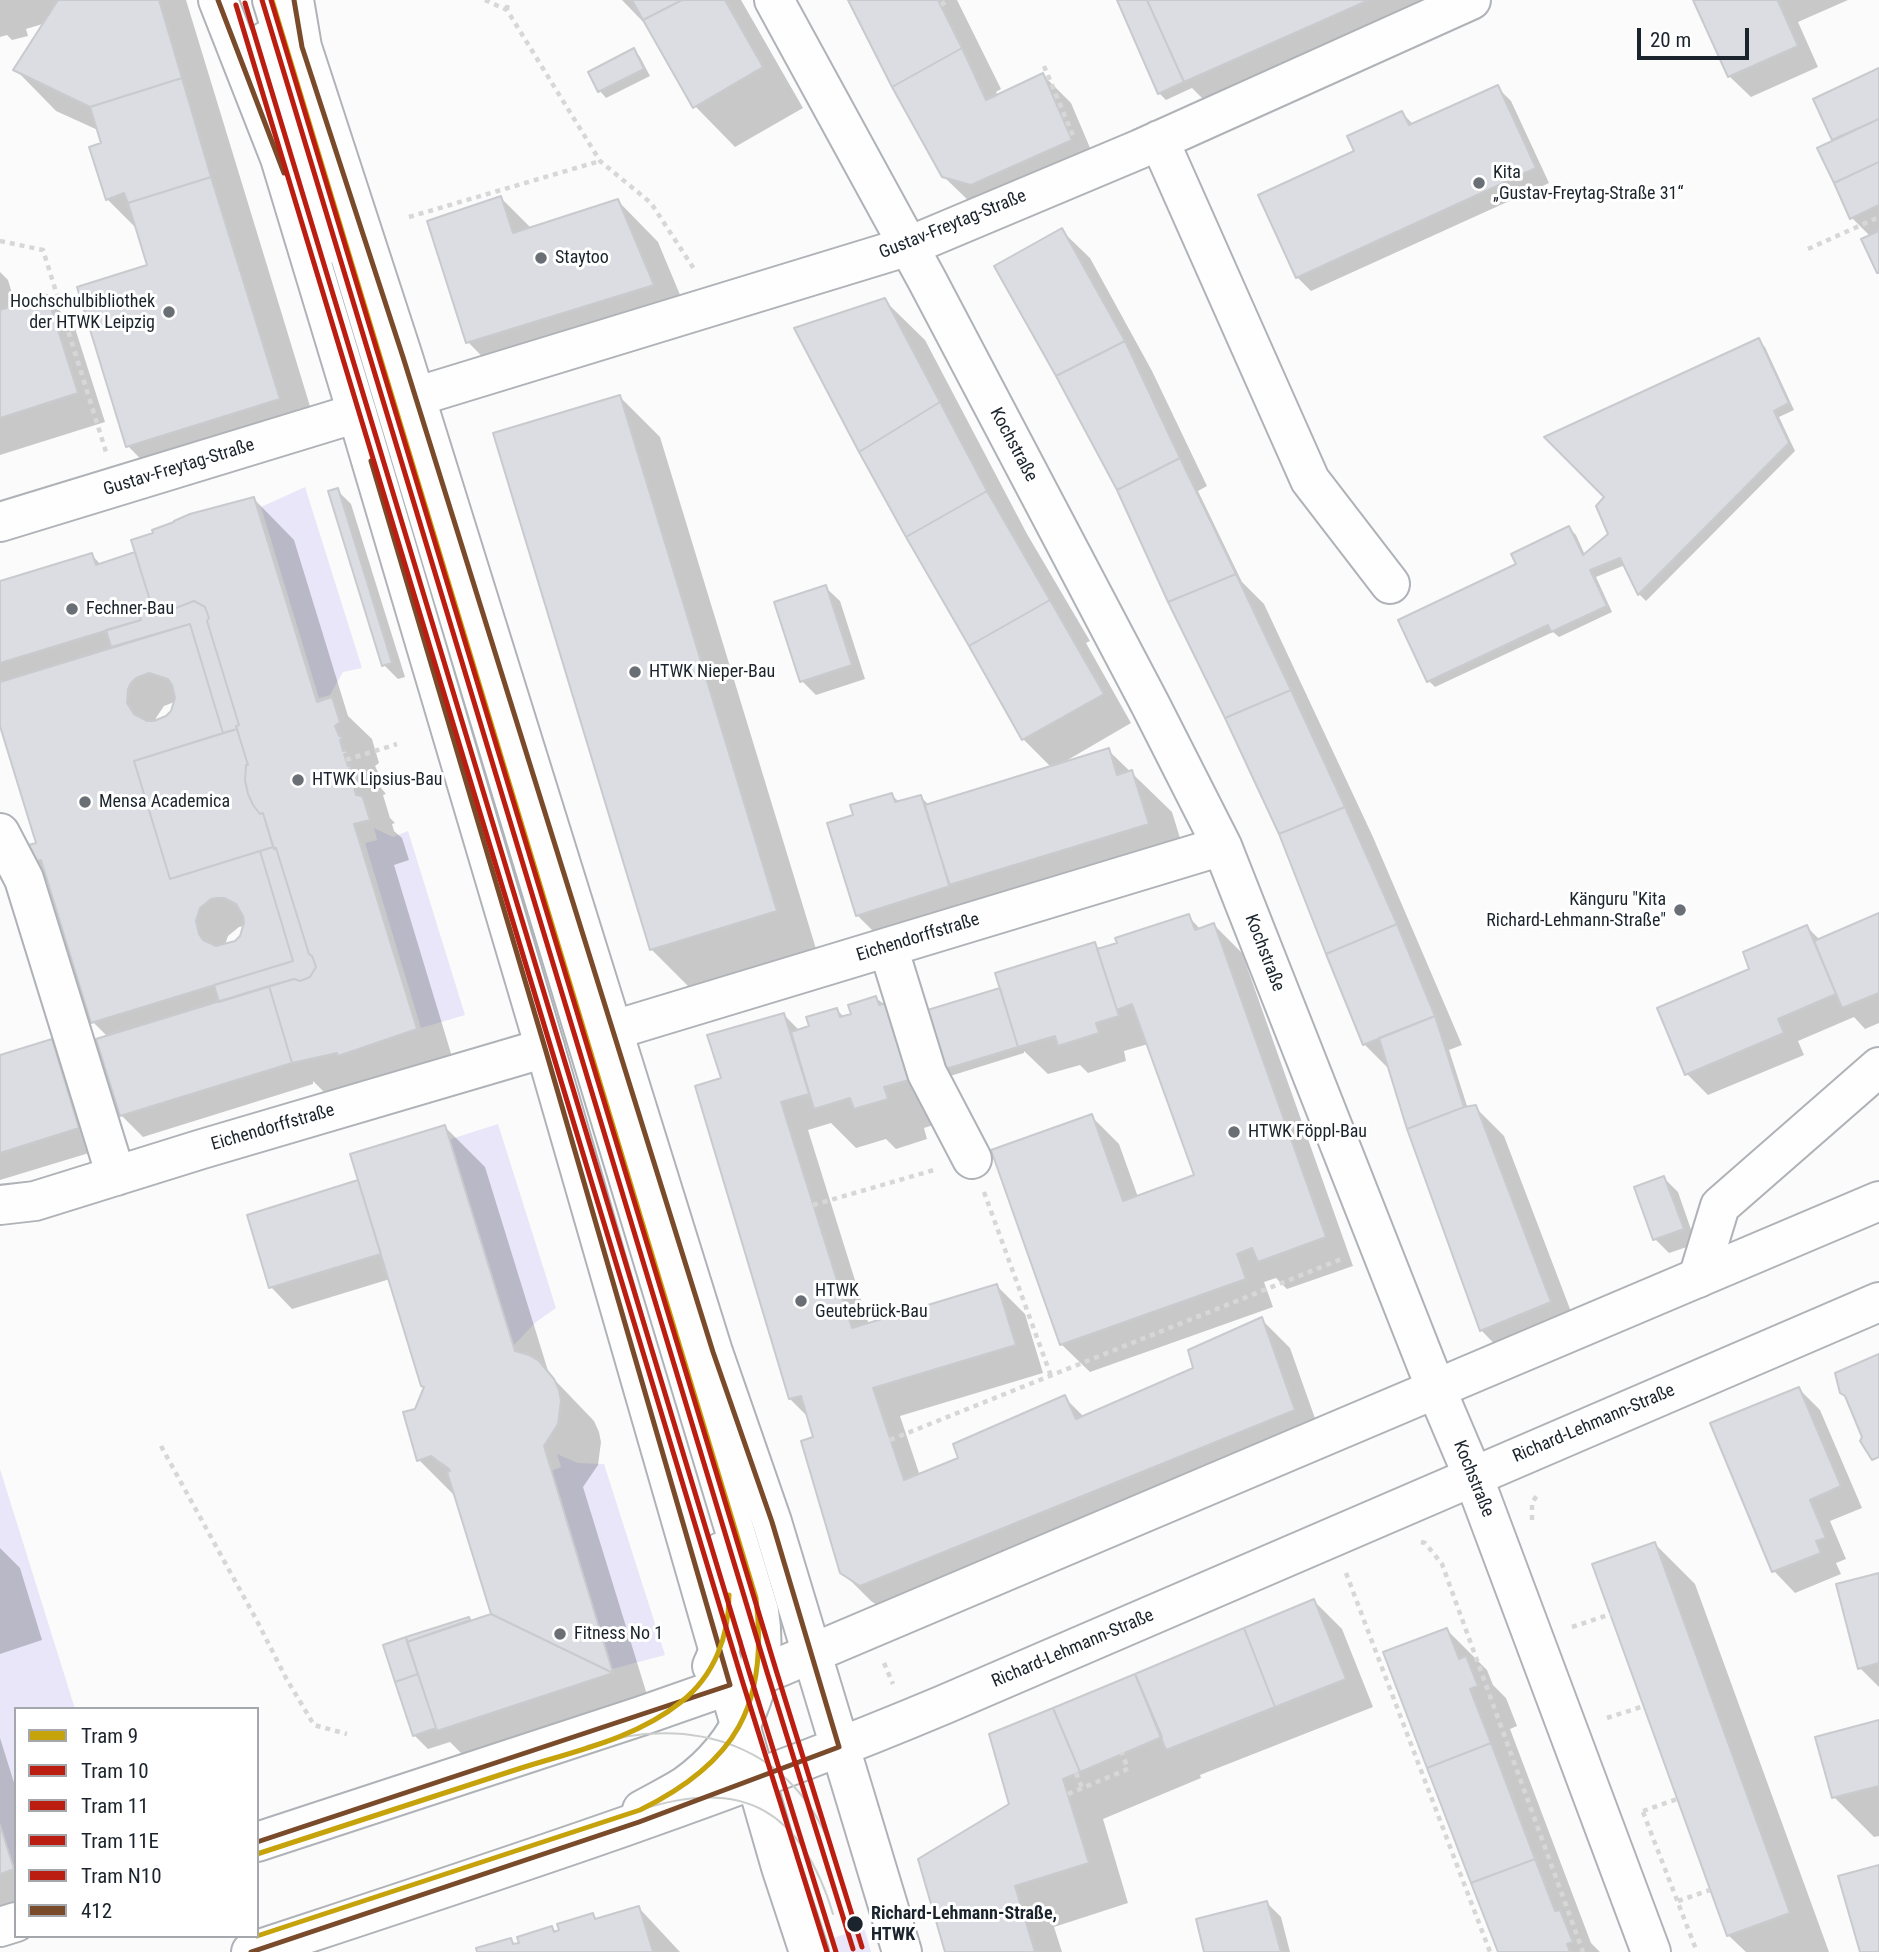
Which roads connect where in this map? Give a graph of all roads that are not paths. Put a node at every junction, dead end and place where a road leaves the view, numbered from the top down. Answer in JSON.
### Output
{"nodes":[{"id":1,"x":218,"y":0,"type":"edge"},
{"id":2,"x":253,"y":0,"type":"edge"},
{"id":3,"x":272,"y":0,"type":"edge"},
{"id":4,"x":294,"y":0,"type":"edge"},
{"id":5,"x":774,"y":0,"type":"edge"},
{"id":6,"x":1471,"y":0,"type":"edge"},
{"id":7,"x":1159,"y":140,"type":"junction"},
{"id":8,"x":909,"y":246,"type":"junction"},
{"id":9,"x":415,"y":397,"type":"junction"},
{"id":10,"x":357,"y":413,"type":"junction"},
{"id":11,"x":0,"y":522,"type":"edge"},
{"id":12,"x":1390,"y":584,"type":"dead end"},
{"id":13,"x":0,"y":833,"type":"edge"},
{"id":14,"x":1222,"y":846,"type":"junction"},
{"id":15,"x":888,"y":947,"type":"junction"},
{"id":16,"x":614,"y":1030,"type":"junction"},
{"id":17,"x":545,"y":1048,"type":"junction"},
{"id":18,"x":1879,"y":1067,"type":"edge"},
{"id":19,"x":972,"y":1159,"type":"road end"},
{"id":20,"x":116,"y":1176,"type":"junction"},
{"id":21,"x":1879,"y":1201,"type":"edge"},
{"id":22,"x":0,"y":1205,"type":"edge"},
{"id":23,"x":1699,"y":1278,"type":"junction"},
{"id":24,"x":1879,"y":1302,"type":"edge"},
{"id":25,"x":1436,"y":1389,"type":"junction"},
{"id":26,"x":1473,"y":1476,"type":"junction"},
{"id":27,"x":811,"y":1654,"type":"junction"},
{"id":28,"x":736,"y":1671,"type":"junction"},
{"id":29,"x":741,"y":1725,"type":"junction"},
{"id":30,"x":839,"y":1747,"type":"junction"},
{"id":31,"x":756,"y":1778,"type":"junction"},
{"id":32,"x":586,"y":1840,"type":"junction"},
{"id":33,"x":259,"y":1841,"type":"edge"},
{"id":34,"x":251,"y":1952,"type":"edge"},
{"id":35,"x":809,"y":1952,"type":"edge"},
{"id":36,"x":902,"y":1952,"type":"edge"},
{"id":37,"x":1651,"y":1952,"type":"edge"}],
"edges":[{"from":1,"to":10,"type":"main road"},
{"from":2,"to":28,"type":"main road"},
{"from":3,"to":28,"type":"main road"},
{"from":4,"to":9,"type":"main road"},
{"from":5,"to":8,"type":"main road","name":"Kochstraße"},
{"from":6,"to":7,"type":"main road","name":"Gustav-Freytag-Straße"},
{"from":7,"to":8,"type":"main road","name":"Gustav-Freytag-Straße"},
{"from":7,"to":12,"type":"main road"},
{"from":8,"to":9,"type":"main road","name":"Gustav-Freytag-Straße"},
{"from":8,"to":14,"type":"main road","name":"Kochstraße"},
{"from":9,"to":16,"type":"main road"},
{"from":10,"to":11,"type":"main road","name":"Gustav-Freytag-Straße"},
{"from":10,"to":17,"type":"main road"},
{"from":13,"to":20,"type":"main road"},
{"from":14,"to":15,"type":"main road","name":"Eichendorffstraße"},
{"from":14,"to":25,"type":"main road","name":"Kochstraße"},
{"from":15,"to":16,"type":"main road","name":"Eichendorffstraße"},
{"from":15,"to":19,"type":"main road"},
{"from":16,"to":27,"type":"main road"},
{"from":17,"to":20,"type":"main road","name":"Eichendorffstraße"},
{"from":17,"to":28,"type":"main road"},
{"from":18,"to":23,"type":"main road"},
{"from":20,"to":22,"type":"main road","name":"Eichendorffstraße"},
{"from":21,"to":23,"type":"main road"},
{"from":23,"to":25,"type":"main road"},
{"from":24,"to":26,"type":"main road","name":"Richard-Lehmann-Straße"},
{"from":25,"to":26,"type":"main road","name":"Kochstraße"},
{"from":25,"to":27,"type":"main road"},
{"from":26,"to":30,"type":"main road","name":"Richard-Lehmann-Straße"},
{"from":26,"to":37,"type":"main road","name":"Kochstraße"},
{"from":27,"to":28,"type":"main road"},
{"from":27,"to":30,"type":"main road"},
{"from":28,"to":29,"type":"main road"},
{"from":28,"to":33,"type":"main road"},
{"from":29,"to":31,"type":"main road"},
{"from":29,"to":32,"type":"main road"},
{"from":30,"to":31,"type":"main road","name":"Richard-Lehmann-Straße"},
{"from":30,"to":36,"type":"main road"},
{"from":31,"to":32,"type":"main road","name":"Richard-Lehmann-Straße"},
{"from":31,"to":35,"type":"main road"},
{"from":32,"to":34,"type":"main road","name":"Richard-Lehmann-Straße"}]}
